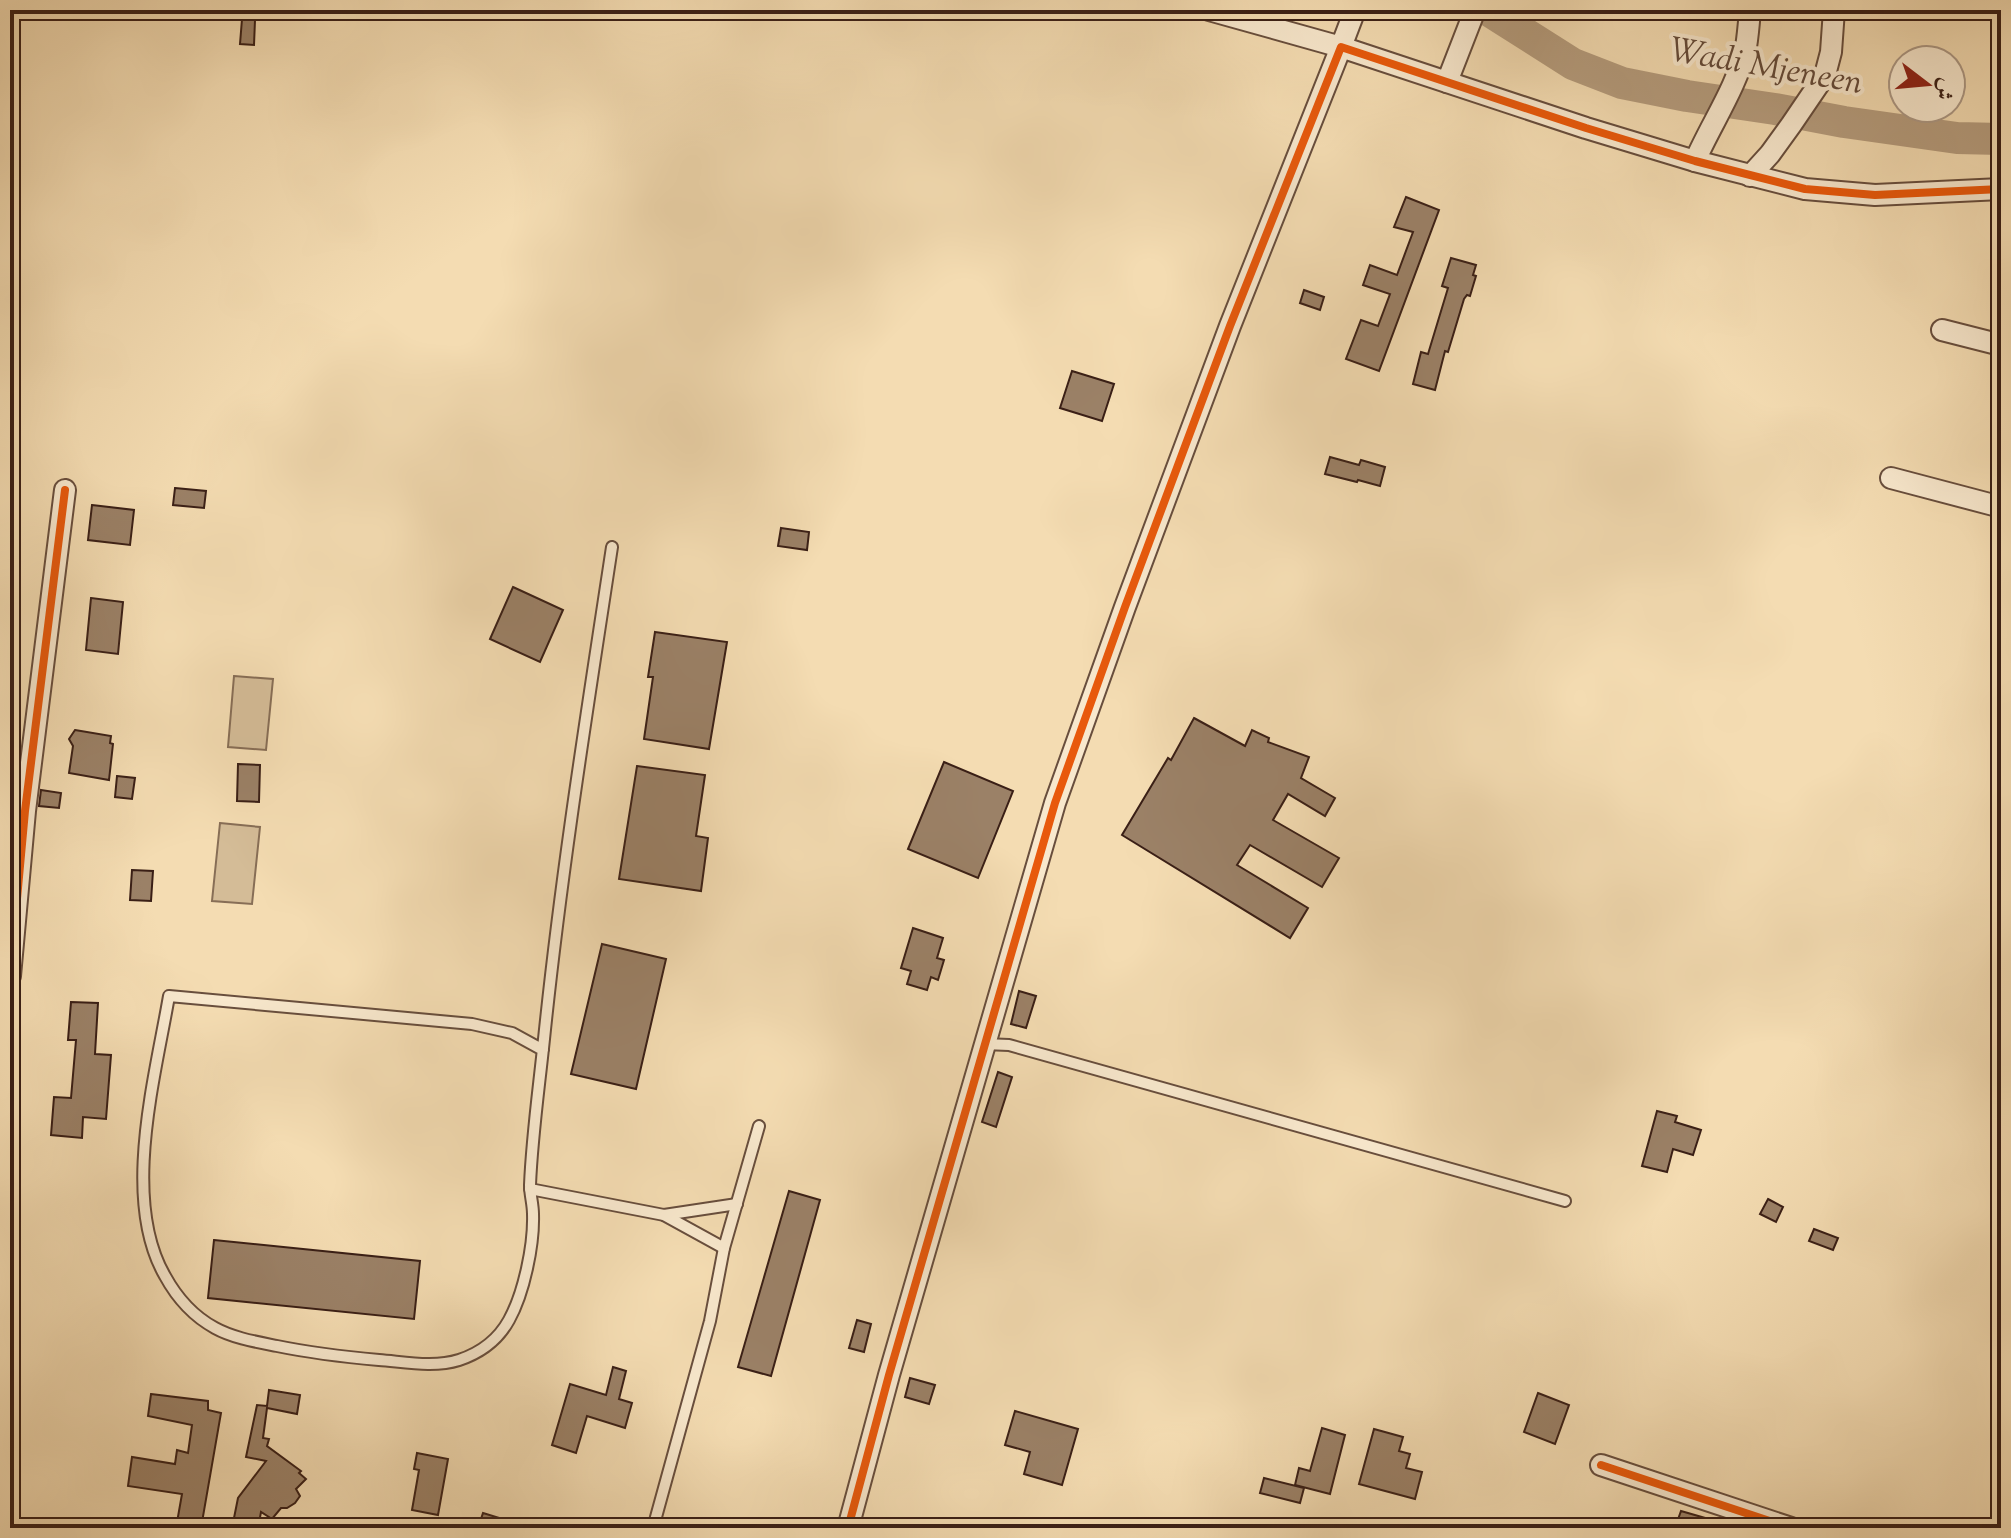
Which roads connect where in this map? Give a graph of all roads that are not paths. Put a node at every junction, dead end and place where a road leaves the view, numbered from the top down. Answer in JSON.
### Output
{"nodes":[{"id":1,"x":1209,"y":10,"type":"edge"},
{"id":2,"x":1355,"y":10,"type":"edge"},
{"id":3,"x":1750,"y":10,"type":"edge"},
{"id":4,"x":1834,"y":10,"type":"edge"},
{"id":5,"x":1472,"y":18,"type":"edge"},
{"id":6,"x":1341,"y":47,"type":"junction"},
{"id":7,"x":1447,"y":82,"type":"junction"},
{"id":8,"x":1695,"y":161,"type":"junction"},
{"id":9,"x":1750,"y":176,"type":"junction"},
{"id":10,"x":2001,"y":189,"type":"edge"},
{"id":11,"x":1942,"y":330,"type":"dead end"},
{"id":12,"x":2001,"y":345,"type":"edge"},
{"id":13,"x":1891,"y":478,"type":"dead end"},
{"id":14,"x":65,"y":490,"type":"dead end"},
{"id":15,"x":2001,"y":507,"type":"edge"},
{"id":16,"x":612,"y":547,"type":"dead end"},
{"id":17,"x":10,"y":976,"type":"edge"},
{"id":18,"x":984,"y":1044,"type":"junction"},
{"id":19,"x":543,"y":1050,"type":"junction"},
{"id":20,"x":759,"y":1126,"type":"dead end"},
{"id":21,"x":530,"y":1189,"type":"junction"},
{"id":22,"x":1565,"y":1201,"type":"dead end"},
{"id":23,"x":737,"y":1204,"type":"junction"},
{"id":24,"x":664,"y":1215,"type":"junction"},
{"id":25,"x":724,"y":1248,"type":"junction"},
{"id":26,"x":1601,"y":1465,"type":"dead end"},
{"id":27,"x":653,"y":1528,"type":"edge"},
{"id":28,"x":848,"y":1528,"type":"edge"},
{"id":29,"x":1791,"y":1528,"type":"edge"}],
"edges":[{"from":1,"to":6,"type":"street"},
{"from":2,"to":6,"type":"street"},
{"from":3,"to":8,"type":"street"},
{"from":4,"to":9,"type":"street"},
{"from":5,"to":7,"type":"street"},
{"from":6,"to":7,"type":"street"},
{"from":6,"to":18,"type":"street"},
{"from":7,"to":8,"type":"street"},
{"from":8,"to":9,"type":"street"},
{"from":9,"to":10,"type":"street"},
{"from":11,"to":12,"type":"street"},
{"from":13,"to":15,"type":"street"},
{"from":14,"to":17,"type":"street"},
{"from":16,"to":19,"type":"lane"},
{"from":18,"to":22,"type":"lane"},
{"from":18,"to":28,"type":"street"},
{"from":19,"to":21,"type":"lane"},
{"from":19,"to":21,"type":"lane"},
{"from":20,"to":23,"type":"lane"},
{"from":21,"to":24,"type":"lane"},
{"from":23,"to":24,"type":"lane"},
{"from":23,"to":25,"type":"lane"},
{"from":24,"to":25,"type":"lane"},
{"from":25,"to":27,"type":"lane"},
{"from":26,"to":29,"type":"street"}]}
